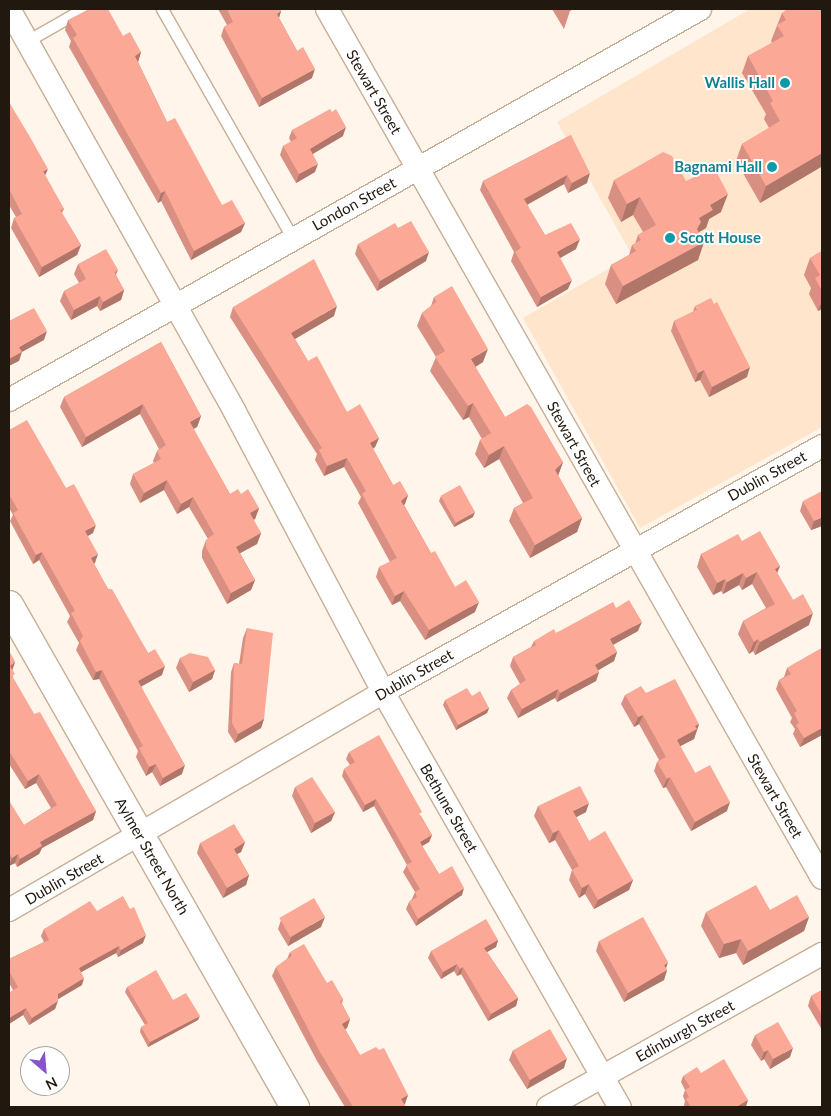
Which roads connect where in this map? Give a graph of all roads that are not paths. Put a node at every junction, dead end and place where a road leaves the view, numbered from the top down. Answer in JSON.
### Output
{"nodes":[{"id":1,"x":9,"y":9,"type":"edge"},
{"id":2,"x":83,"y":9,"type":"edge"},
{"id":3,"x":162,"y":9,"type":"edge"},
{"id":4,"x":327,"y":9,"type":"edge"},
{"id":5,"x":700,"y":9,"type":"edge"},
{"id":6,"x":27,"y":41,"type":"junction"},
{"id":7,"x":418,"y":168,"type":"junction"},
{"id":8,"x":293,"y":239,"type":"junction"},
{"id":9,"x":175,"y":305,"type":"junction"},
{"id":10,"x":9,"y":400,"type":"edge"},
{"id":11,"x":822,"y":446,"type":"edge"},
{"id":12,"x":633,"y":550,"type":"junction"},
{"id":13,"x":9,"y":605,"type":"edge"},
{"id":14,"x":383,"y":692,"type":"junction"},
{"id":15,"x":140,"y":836,"type":"junction"},
{"id":16,"x":822,"y":878,"type":"edge"},
{"id":17,"x":9,"y":910,"type":"edge"},
{"id":18,"x":822,"y":954,"type":"edge"},
{"id":19,"x":602,"y":1077,"type":"junction"},
{"id":20,"x":295,"y":1107,"type":"edge"},
{"id":21,"x":548,"y":1107,"type":"edge"},
{"id":22,"x":620,"y":1107,"type":"edge"}],
"edges":[{"from":1,"to":6,"type":"street","name":"Bethune Street"},
{"from":2,"to":6,"type":"lane"},
{"from":3,"to":8,"type":"lane"},
{"from":4,"to":7,"type":"street","name":"Stewart Street"},
{"from":5,"to":7,"type":"street","name":"London Street"},
{"from":6,"to":9,"type":"street","name":"Bethune Street"},
{"from":7,"to":8,"type":"street","name":"London Street"},
{"from":7,"to":12,"type":"street","name":"Stewart Street"},
{"from":8,"to":9,"type":"street","name":"London Street"},
{"from":9,"to":10,"type":"street","name":"London Street"},
{"from":9,"to":14,"type":"street","name":"Bethune Street"},
{"from":11,"to":12,"type":"street","name":"Dublin Street"},
{"from":12,"to":14,"type":"street","name":"Dublin Street"},
{"from":12,"to":16,"type":"street","name":"Stewart Street"},
{"from":13,"to":15,"type":"street","name":"Aylmer Street North"},
{"from":14,"to":15,"type":"street","name":"Dublin Street"},
{"from":14,"to":19,"type":"street","name":"Bethune Street"},
{"from":15,"to":17,"type":"street","name":"Dublin Street"},
{"from":15,"to":20,"type":"street","name":"Aylmer Street North"},
{"from":18,"to":19,"type":"street","name":"Edinburgh Street"},
{"from":19,"to":21,"type":"street","name":"Edinburgh Street"},
{"from":19,"to":22,"type":"street","name":"Bethune Street"}]}
